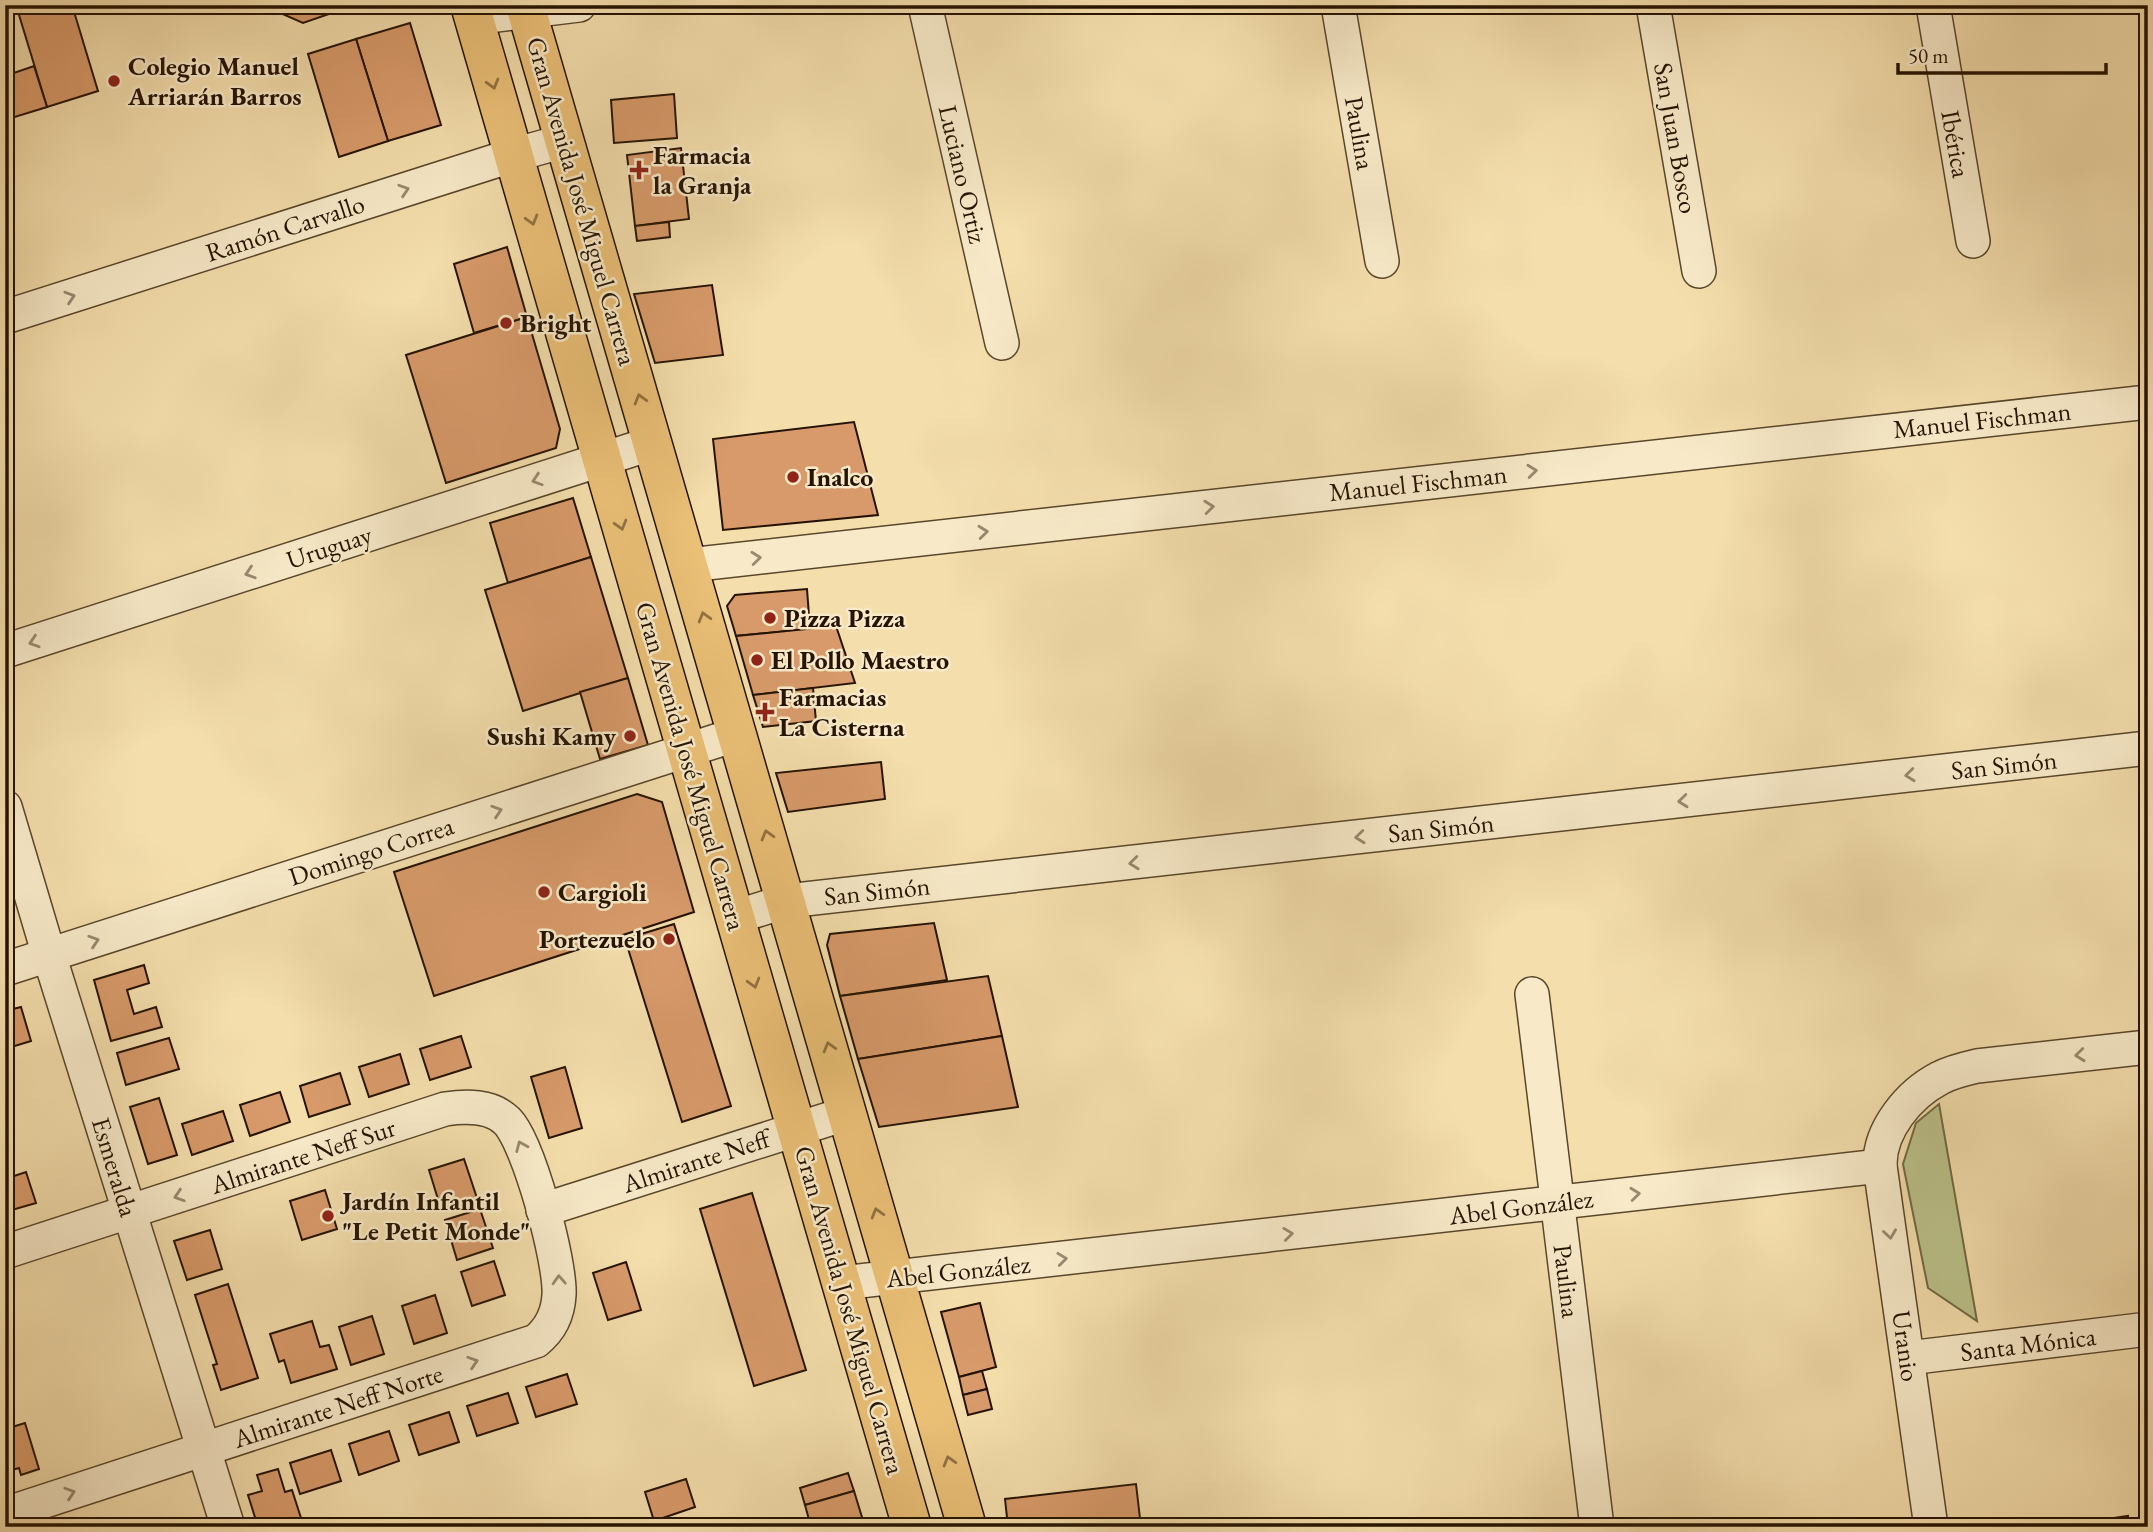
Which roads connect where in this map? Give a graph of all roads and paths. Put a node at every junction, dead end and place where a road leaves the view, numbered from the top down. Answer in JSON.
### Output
{"nodes":[{"id":1,"x":579,"y":5,"type":"edge"},
{"id":2,"x":925,"y":5,"type":"edge"},
{"id":3,"x":1338,"y":5,"type":"edge"},
{"id":4,"x":1654,"y":5,"type":"edge"},
{"id":5,"x":1933,"y":5,"type":"edge"},
{"id":6,"x":526,"y":8,"type":"edge"},
{"id":7,"x":472,"y":12,"type":"edge"},
{"id":8,"x":564,"y":141,"type":"junction"},
{"id":9,"x":514,"y":155,"type":"junction"},
{"id":10,"x":1973,"y":241,"type":"dead end"},
{"id":11,"x":1382,"y":261,"type":"dead end"},
{"id":12,"x":1699,"y":271,"type":"dead end"},
{"id":13,"x":5,"y":317,"type":"edge"},
{"id":14,"x":1002,"y":343,"type":"dead end"},
{"id":15,"x":2148,"y":402,"type":"edge"},
{"id":16,"x":653,"y":443,"type":"junction"},
{"id":17,"x":602,"y":460,"type":"junction"},
{"id":18,"x":689,"y":565,"type":"junction"},
{"id":19,"x":5,"y":651,"type":"edge"},
{"id":20,"x":738,"y":734,"type":"junction"},
{"id":21,"x":2148,"y":748,"type":"edge"},
{"id":22,"x":687,"y":751,"type":"junction"},
{"id":23,"x":5,"y":807,"type":"edge"},
{"id":24,"x":787,"y":901,"type":"junction"},
{"id":25,"x":735,"y":917,"type":"junction"},
{"id":26,"x":49,"y":955,"type":"junction"},
{"id":27,"x":5,"y":969,"type":"edge"},
{"id":28,"x":1532,"y":994,"type":"dead end"},
{"id":29,"x":2148,"y":1047,"type":"edge"},
{"id":30,"x":848,"y":1113,"type":"junction"},
{"id":31,"x":797,"y":1129,"type":"junction"},
{"id":32,"x":1880,"y":1166,"type":"junction"},
{"id":33,"x":1557,"y":1203,"type":"junction"},
{"id":34,"x":543,"y":1210,"type":"junction"},
{"id":35,"x":130,"y":1212,"type":"junction"},
{"id":36,"x":5,"y":1252,"type":"edge"},
{"id":37,"x":897,"y":1278,"type":"junction"},
{"id":38,"x":842,"y":1283,"type":"junction"},
{"id":39,"x":2148,"y":1329,"type":"edge"},
{"id":40,"x":1908,"y":1358,"type":"junction"},
{"id":41,"x":203,"y":1450,"type":"junction"},
{"id":42,"x":5,"y":1514,"type":"edge"},
{"id":43,"x":228,"y":1527,"type":"edge"},
{"id":44,"x":912,"y":1527,"type":"edge"},
{"id":45,"x":967,"y":1527,"type":"edge"},
{"id":46,"x":1597,"y":1527,"type":"edge"},
{"id":47,"x":1931,"y":1527,"type":"edge"}],
"edges":[{"from":1,"to":6,"type":"street"},
{"from":2,"to":14,"type":"street","name":"Luciano Ortiz"},
{"from":3,"to":11,"type":"street","name":"Paulina"},
{"from":4,"to":12,"type":"street","name":"San Juan Bosco"},
{"from":5,"to":10,"type":"street","name":"Ibérica"},
{"from":6,"to":7,"type":"street"},
{"from":6,"to":8,"type":"main road","name":"Gran Avenida José Miguel Carrera"},
{"from":7,"to":9,"type":"main road","name":"Gran Avenida José Miguel Carrera","one_way":true},
{"from":8,"to":9,"type":"street","name":"Ramón Carvallo"},
{"from":16,"to":8,"type":"main road","name":"Gran Avenida José Miguel Carrera","one_way":true},
{"from":13,"to":9,"type":"street","name":"Ramón Carvallo","one_way":true},
{"from":9,"to":17,"type":"main road","name":"Gran Avenida José Miguel Carrera","one_way":true},
{"from":18,"to":15,"type":"street","name":"Manuel Fischman","one_way":true},
{"from":16,"to":17,"type":"street","name":"Uruguay"},
{"from":16,"to":18,"type":"main road","name":"Gran Avenida José Miguel Carrera"},
{"from":17,"to":19,"type":"street","name":"Uruguay","one_way":true},
{"from":17,"to":22,"type":"main road","name":"Gran Avenida José Miguel Carrera","one_way":true},
{"from":20,"to":18,"type":"main road","name":"Gran Avenida José Miguel Carrera","one_way":true},
{"from":20,"to":22,"type":"street","name":"Domingo Correa"},
{"from":24,"to":20,"type":"main road","name":"Gran Avenida José Miguel Carrera","one_way":true},
{"from":21,"to":24,"type":"street","name":"San Simón","one_way":true},
{"from":22,"to":25,"type":"main road","name":"Gran Avenida José Miguel Carrera"},
{"from":26,"to":22,"type":"street","name":"Domingo Correa","one_way":true},
{"from":23,"to":26,"type":"street","name":"Esmeralda"},
{"from":24,"to":25,"type":"street","name":"San Simón"},
{"from":30,"to":24,"type":"main road","name":"Gran Avenida José Miguel Carrera","one_way":true},
{"from":25,"to":31,"type":"main road","name":"Gran Avenida José Miguel Carrera","one_way":true},
{"from":26,"to":27,"type":"street","name":"Domingo Correa"},
{"from":26,"to":35,"type":"street","name":"Esmeralda"},
{"from":28,"to":33,"type":"street","name":"Paulina"},
{"from":29,"to":32,"type":"street","one_way":true},
{"from":30,"to":31,"type":"street","name":"Almirante Neff"},
{"from":37,"to":30,"type":"main road","name":"Gran Avenida José Miguel Carrera","one_way":true},
{"from":31,"to":34,"type":"street","name":"Almirante Neff"},
{"from":31,"to":38,"type":"main road","name":"Gran Avenida José Miguel Carrera"},
{"from":33,"to":32,"type":"street","name":"Abel González","one_way":true},
{"from":32,"to":40,"type":"street","name":"Uranio","one_way":true},
{"from":37,"to":33,"type":"street","name":"Abel González","one_way":true},
{"from":33,"to":46,"type":"street","name":"Paulina"},
{"from":34,"to":35,"type":"street","name":"Almirante Neff Sur","one_way":true},
{"from":41,"to":34,"type":"street","name":"Almirante Neff Norte","one_way":true},
{"from":35,"to":36,"type":"street","name":"Almirante Neff Sur"},
{"from":35,"to":41,"type":"street","name":"Esmeralda"},
{"from":37,"to":38,"type":"street","name":"Abel González"},
{"from":45,"to":37,"type":"main road","name":"Gran Avenida José Miguel Carrera","one_way":true},
{"from":38,"to":44,"type":"main road","name":"Gran Avenida José Miguel Carrera"},
{"from":39,"to":40,"type":"street","name":"Santa Mónica"},
{"from":40,"to":47,"type":"street","name":"Uranio"},
{"from":42,"to":41,"type":"street","name":"Almirante Neff Norte","one_way":true},
{"from":41,"to":43,"type":"street","name":"Esmeralda"}]}
